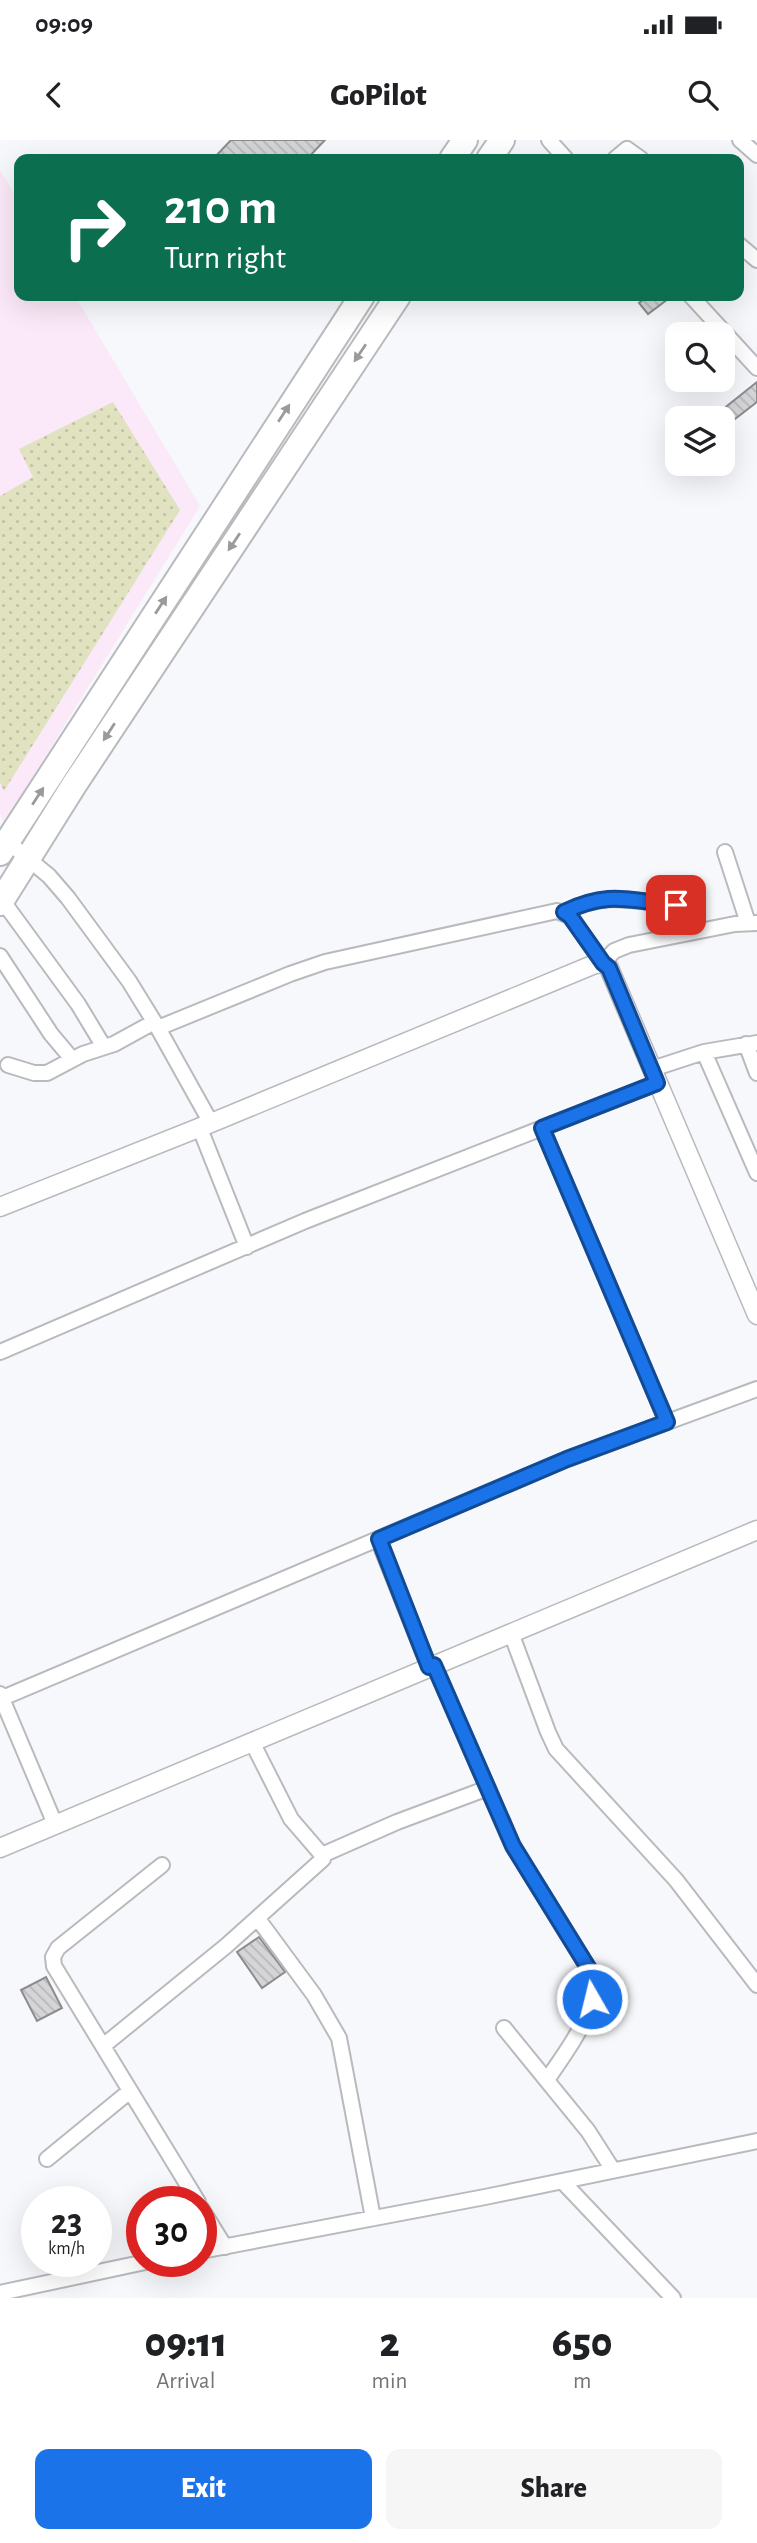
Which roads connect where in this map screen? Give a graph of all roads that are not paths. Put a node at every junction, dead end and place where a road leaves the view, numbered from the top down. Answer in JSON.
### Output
{"nodes":[{"id":1,"x":549,"y":140,"type":"edge"},
{"id":2,"x":740,"y":140,"type":"edge"},
{"id":3,"x":562,"y":154,"type":"edge"},
{"id":4,"x":757,"y":155,"type":"edge"},
{"id":5,"x":359,"y":301,"type":"edge"},
{"id":6,"x":395,"y":301,"type":"edge"},
{"id":7,"x":696,"y":301,"type":"edge"},
{"id":8,"x":757,"y":368,"type":"edge"},
{"id":9,"x":2,"y":844,"type":"edge"},
{"id":10,"x":725,"y":852,"type":"dead end"},
{"id":11,"x":29,"y":859,"type":"junction"},
{"id":12,"x":1,"y":902,"type":"edge"},
{"id":13,"x":676,"y":905,"type":"dead end"},
{"id":14,"x":564,"y":912,"type":"junction"},
{"id":15,"x":752,"y":923,"type":"edge"},
{"id":16,"x":0,"y":956,"type":"edge"},
{"id":17,"x":603,"y":963,"type":"junction"},
{"id":18,"x":156,"y":1025,"type":"junction"},
{"id":19,"x":751,"y":1044,"type":"edge"},
{"id":20,"x":104,"y":1047,"type":"junction"},
{"id":21,"x":705,"y":1052,"type":"junction"},
{"id":22,"x":72,"y":1059,"type":"junction"},
{"id":23,"x":8,"y":1065,"type":"dead end"},
{"id":24,"x":757,"y":1073,"type":"edge"},
{"id":25,"x":655,"y":1076,"type":"junction"},
{"id":26,"x":205,"y":1125,"type":"junction"},
{"id":27,"x":542,"y":1128,"type":"junction"},
{"id":28,"x":757,"y":1173,"type":"edge"},
{"id":29,"x":0,"y":1208,"type":"edge"},
{"id":30,"x":247,"y":1247,"type":"junction"},
{"id":31,"x":757,"y":1315,"type":"edge"},
{"id":32,"x":0,"y":1352,"type":"edge"},
{"id":33,"x":757,"y":1388,"type":"edge"},
{"id":34,"x":667,"y":1422,"type":"junction"},
{"id":35,"x":757,"y":1530,"type":"edge"},
{"id":36,"x":379,"y":1539,"type":"junction"},
{"id":37,"x":511,"y":1633,"type":"junction"},
{"id":38,"x":432,"y":1666,"type":"junction"},
{"id":39,"x":1,"y":1698,"type":"edge"},
{"id":40,"x":252,"y":1742,"type":"junction"},
{"id":41,"x":488,"y":1787,"type":"junction"},
{"id":42,"x":55,"y":1825,"type":"junction"},
{"id":43,"x":0,"y":1847,"type":"edge"},
{"id":44,"x":322,"y":1855,"type":"junction"},
{"id":45,"x":162,"y":1865,"type":"dead end"},
{"id":46,"x":258,"y":1919,"type":"junction"},
{"id":47,"x":757,"y":1985,"type":"edge"},
{"id":48,"x":504,"y":2028,"type":"dead end"},
{"id":49,"x":103,"y":2046,"type":"junction"},
{"id":50,"x":547,"y":2081,"type":"junction"},
{"id":51,"x":130,"y":2091,"type":"junction"},
{"id":52,"x":757,"y":2141,"type":"edge"},
{"id":53,"x":47,"y":2159,"type":"dead end"},
{"id":54,"x":612,"y":2170,"type":"junction"},
{"id":55,"x":562,"y":2181,"type":"junction"},
{"id":56,"x":188,"y":2186,"type":"edge"},
{"id":57,"x":373,"y":2218,"type":"junction"},
{"id":58,"x":217,"y":2234,"type":"edge"},
{"id":59,"x":225,"y":2247,"type":"junction"},
{"id":60,"x":217,"y":2248,"type":"edge"},
{"id":61,"x":126,"y":2266,"type":"edge"},
{"id":62,"x":0,"y":2292,"type":"edge"},
{"id":63,"x":673,"y":2298,"type":"edge"}],
"edges":[{"from":1,"to":3,"type":"street"},
{"from":2,"to":4,"type":"street"},
{"from":9,"to":5,"type":"highway","one_way":true},
{"from":6,"to":11,"type":"highway","one_way":true},
{"from":7,"to":8,"type":"street"},
{"from":9,"to":11,"type":"street"},
{"from":10,"to":15,"type":"street"},
{"from":11,"to":12,"type":"highway"},
{"from":11,"to":18,"type":"street"},
{"from":12,"to":20,"type":"street"},
{"from":13,"to":14,"type":"street"},
{"from":14,"to":17,"type":"street"},
{"from":14,"to":18,"type":"street"},
{"from":15,"to":17,"type":"street"},
{"from":16,"to":22,"type":"street"},
{"from":17,"to":25,"type":"street"},
{"from":17,"to":26,"type":"street"},
{"from":18,"to":20,"type":"street"},
{"from":18,"to":26,"type":"street"},
{"from":19,"to":21,"type":"street"},
{"from":19,"to":24,"type":"street"},
{"from":20,"to":22,"type":"street"},
{"from":21,"to":25,"type":"street"},
{"from":21,"to":28,"type":"street"},
{"from":22,"to":23,"type":"street"},
{"from":25,"to":27,"type":"street"},
{"from":25,"to":31,"type":"street"},
{"from":26,"to":29,"type":"street"},
{"from":26,"to":30,"type":"street"},
{"from":27,"to":30,"type":"street"},
{"from":27,"to":34,"type":"street"},
{"from":30,"to":32,"type":"street"},
{"from":33,"to":34,"type":"street"},
{"from":34,"to":36,"type":"street"},
{"from":35,"to":37,"type":"street"},
{"from":36,"to":38,"type":"street"},
{"from":36,"to":39,"type":"street"},
{"from":37,"to":38,"type":"street"},
{"from":37,"to":47,"type":"street"},
{"from":38,"to":40,"type":"street"},
{"from":38,"to":41,"type":"street"},
{"from":39,"to":42,"type":"street"},
{"from":40,"to":42,"type":"street"},
{"from":40,"to":44,"type":"street"},
{"from":41,"to":44,"type":"street"},
{"from":41,"to":50,"type":"street"},
{"from":42,"to":43,"type":"street"},
{"from":44,"to":46,"type":"street"},
{"from":45,"to":49,"type":"street"},
{"from":46,"to":49,"type":"street"},
{"from":46,"to":57,"type":"street"},
{"from":48,"to":50,"type":"street"},
{"from":49,"to":51,"type":"street"},
{"from":50,"to":54,"type":"street"},
{"from":51,"to":53,"type":"street"},
{"from":51,"to":56,"type":"street"},
{"from":52,"to":54,"type":"street"},
{"from":54,"to":55,"type":"street"},
{"from":55,"to":57,"type":"street"},
{"from":55,"to":63,"type":"street"},
{"from":57,"to":59,"type":"street"},
{"from":58,"to":59,"type":"street"},
{"from":59,"to":60,"type":"street"},
{"from":61,"to":62,"type":"street"}]}
